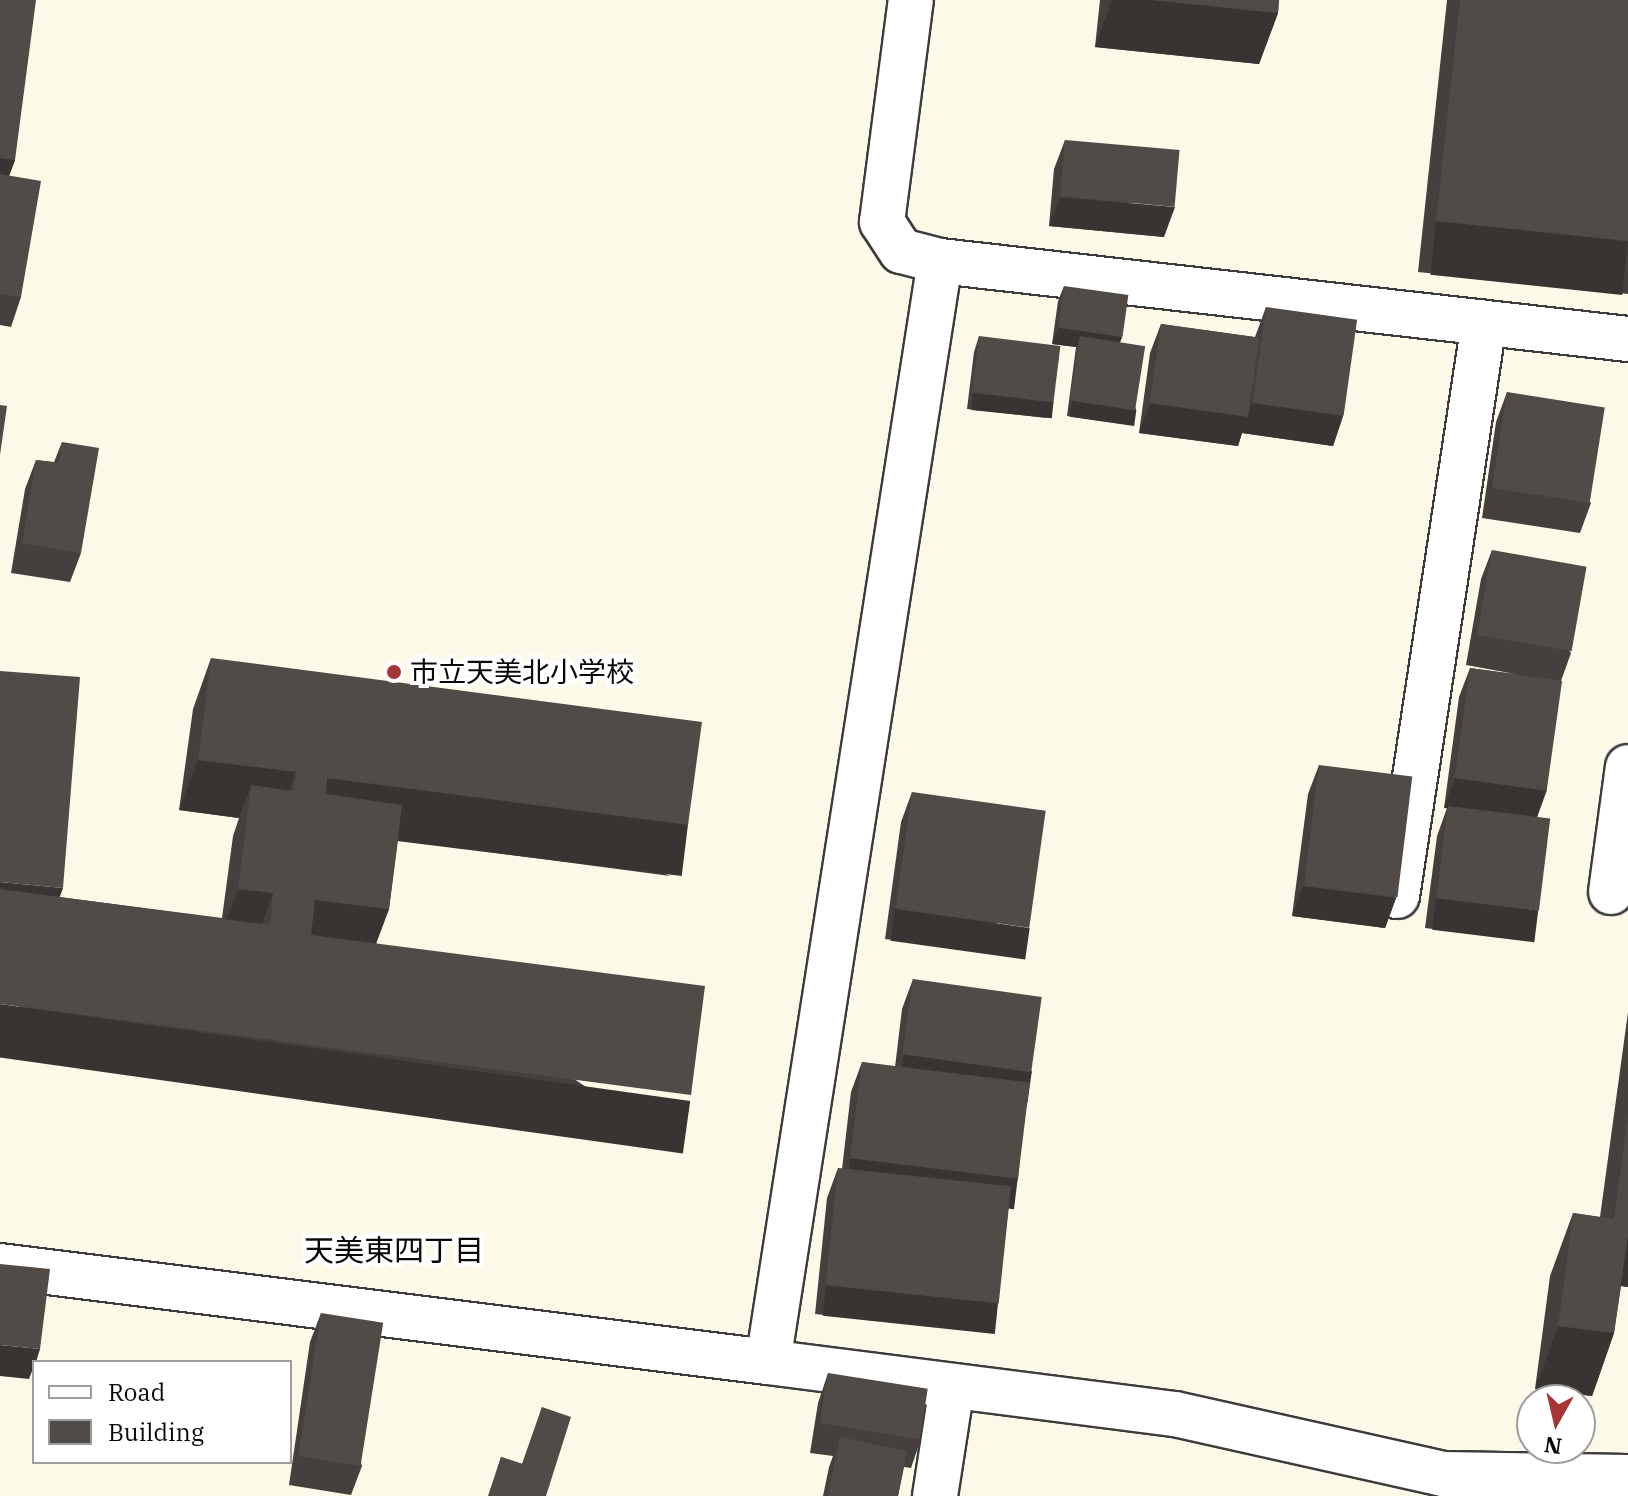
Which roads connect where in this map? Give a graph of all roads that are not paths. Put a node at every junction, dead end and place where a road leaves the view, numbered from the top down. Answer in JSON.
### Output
{"nodes":[{"id":1,"x":911,"y":0,"type":"edge"},
{"id":2,"x":940,"y":261,"type":"junction"},
{"id":3,"x":1484,"y":323,"type":"junction"},
{"id":4,"x":1628,"y":339,"type":"edge"},
{"id":5,"x":1628,"y":767,"type":"edge"},
{"id":6,"x":1611,"y":892,"type":"dead end"},
{"id":7,"x":1397,"y":896,"type":"edge"},
{"id":8,"x":0,"y":1266,"type":"edge"},
{"id":9,"x":768,"y":1362,"type":"junction"},
{"id":10,"x":952,"y":1386,"type":"junction"},
{"id":11,"x":1628,"y":1477,"type":"edge"},
{"id":12,"x":935,"y":1496,"type":"edge"}],
"edges":[{"from":1,"to":2,"type":"street"},
{"from":2,"to":3,"type":"street"},
{"from":2,"to":9,"type":"street"},
{"from":3,"to":4,"type":"street"},
{"from":3,"to":7,"type":"street"},
{"from":5,"to":6,"type":"street"},
{"from":8,"to":9,"type":"street"},
{"from":9,"to":10,"type":"street"},
{"from":10,"to":11,"type":"street"},
{"from":10,"to":12,"type":"street"}]}
